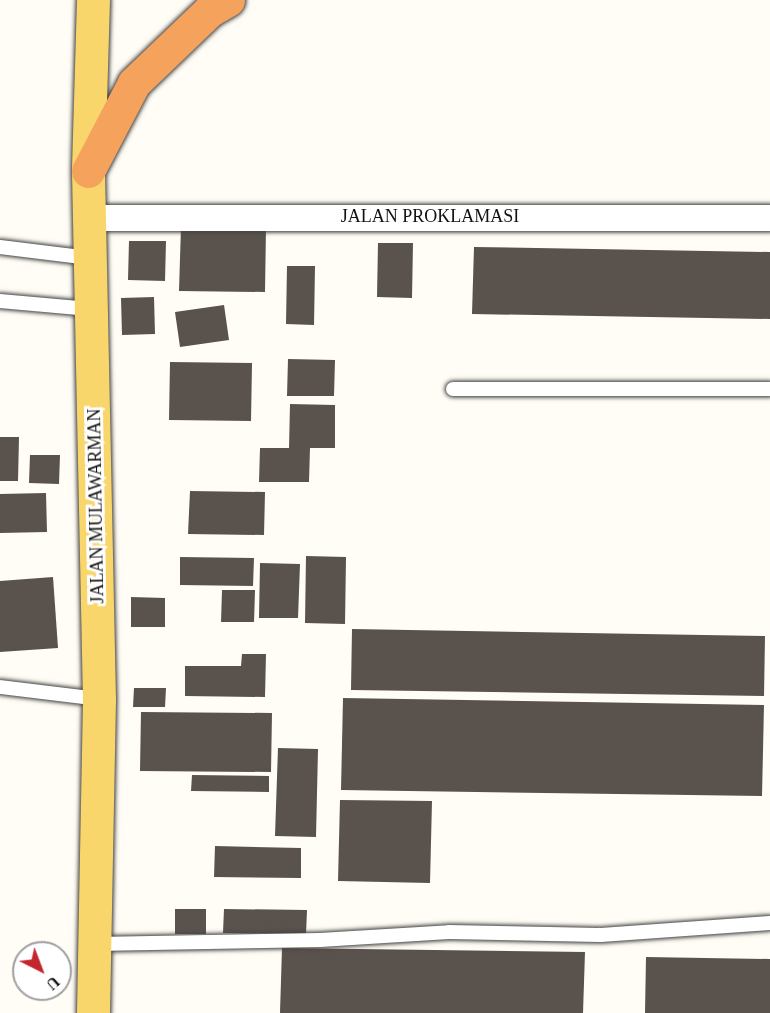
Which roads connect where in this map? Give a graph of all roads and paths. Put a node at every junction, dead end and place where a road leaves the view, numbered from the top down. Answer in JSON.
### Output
{"nodes":[{"id":1,"x":88,"y":0,"type":"edge"},
{"id":2,"x":93,"y":0,"type":"edge"},
{"id":3,"x":228,"y":0,"type":"edge"},
{"id":4,"x":88,"y":171,"type":"junction"},
{"id":5,"x":91,"y":218,"type":"junction"},
{"id":6,"x":770,"y":218,"type":"edge"},
{"id":7,"x":0,"y":247,"type":"edge"},
{"id":8,"x":92,"y":258,"type":"junction"},
{"id":9,"x":0,"y":301,"type":"edge"},
{"id":10,"x":92,"y":309,"type":"junction"},
{"id":11,"x":453,"y":389,"type":"dead end"},
{"id":12,"x":770,"y":389,"type":"edge"},
{"id":13,"x":0,"y":687,"type":"edge"},
{"id":14,"x":99,"y":699,"type":"junction"},
{"id":15,"x":770,"y":923,"type":"edge"},
{"id":16,"x":95,"y":944,"type":"junction"},
{"id":17,"x":93,"y":1013,"type":"edge"}],
"edges":[{"from":1,"to":2,"type":"lane"},
{"from":2,"to":4,"type":"main road","name":"JALAN MULAWARMAN"},
{"from":3,"to":4,"type":"highway"},
{"from":4,"to":5,"type":"main road","name":"JALAN MULAWARMAN"},
{"from":5,"to":6,"type":"street","name":"JALAN PROKLAMASI"},
{"from":5,"to":8,"type":"main road","name":"JALAN MULAWARMAN"},
{"from":7,"to":8,"type":"lane"},
{"from":8,"to":10,"type":"main road","name":"JALAN MULAWARMAN"},
{"from":9,"to":10,"type":"lane"},
{"from":10,"to":14,"type":"main road","name":"JALAN MULAWARMAN"},
{"from":11,"to":12,"type":"lane"},
{"from":13,"to":14,"type":"lane"},
{"from":14,"to":16,"type":"main road","name":"JALAN MULAWARMAN"},
{"from":15,"to":16,"type":"lane"},
{"from":16,"to":17,"type":"main road","name":"JALAN MULAWARMAN"}]}
